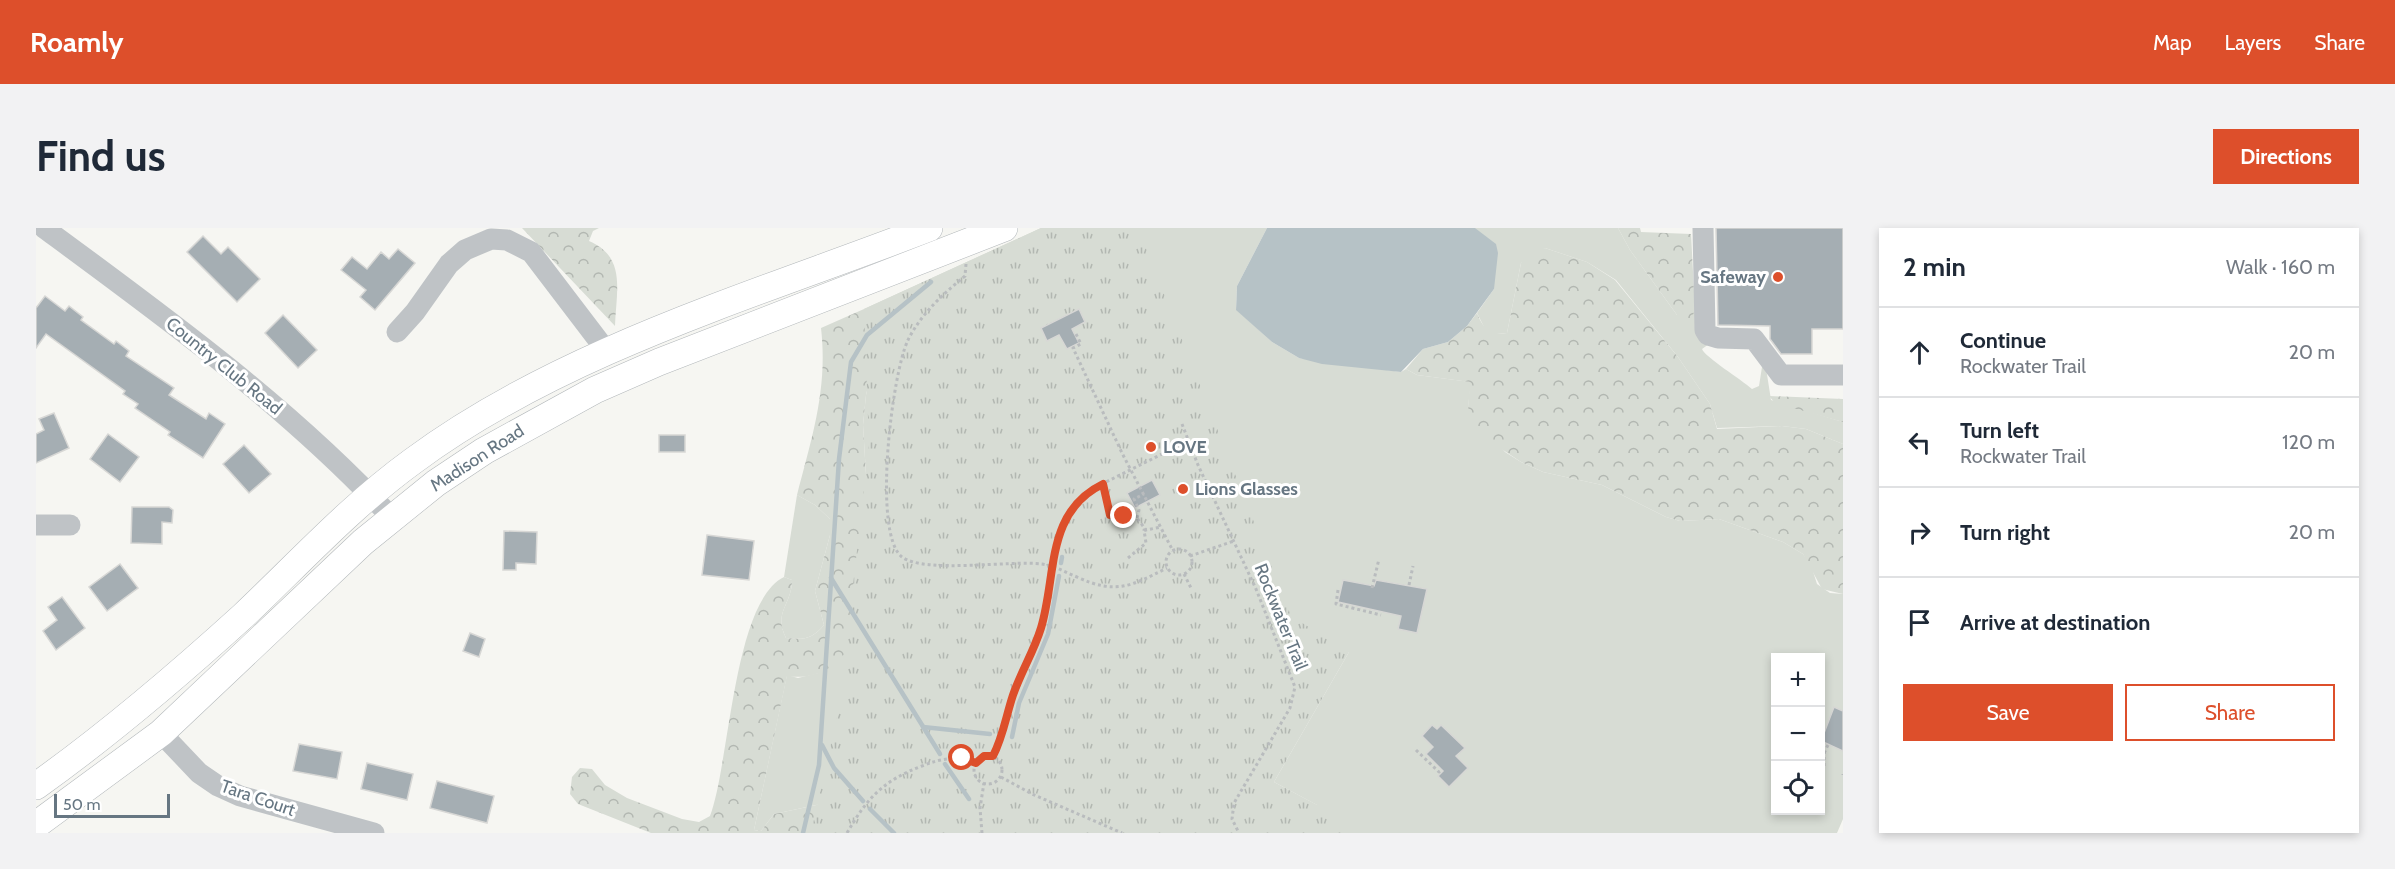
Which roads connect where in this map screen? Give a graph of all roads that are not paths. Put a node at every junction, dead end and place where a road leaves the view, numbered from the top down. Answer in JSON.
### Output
{"nodes":[{"id":1,"x":44,"y":228,"type":"edge"},
{"id":2,"x":929,"y":228,"type":"edge"},
{"id":3,"x":1004,"y":228,"type":"edge"},
{"id":4,"x":1703,"y":228,"type":"edge"},
{"id":5,"x":397,"y":332,"type":"dead end"},
{"id":6,"x":608,"y":353,"type":"junction"},
{"id":7,"x":1843,"y":375,"type":"edge"},
{"id":8,"x":370,"y":494,"type":"junction"},
{"id":9,"x":391,"y":518,"type":"junction"},
{"id":10,"x":36,"y":525,"type":"edge"},
{"id":11,"x":70,"y":525,"type":"dead end"},
{"id":12,"x":161,"y":733,"type":"junction"},
{"id":13,"x":36,"y":786,"type":"edge"},
{"id":14,"x":36,"y":825,"type":"edge"},
{"id":15,"x":42,"y":833,"type":"edge"},
{"id":16,"x":374,"y":833,"type":"edge"}],
"edges":[{"from":1,"to":8,"type":"street","name":"Country Club Road"},
{"from":2,"to":6,"type":"main road","name":"Madison Road"},
{"from":3,"to":9,"type":"main road","name":"Madison Road"},
{"from":4,"to":7,"type":"street"},
{"from":5,"to":6,"type":"street"},
{"from":6,"to":8,"type":"main road","name":"Madison Road"},
{"from":8,"to":9,"type":"street","name":"Country Club Road"},
{"from":8,"to":13,"type":"main road","name":"Madison Road"},
{"from":9,"to":12,"type":"main road","name":"Madison Road"},
{"from":10,"to":11,"type":"street"},
{"from":12,"to":14,"type":"main road","name":"Madison Road"},
{"from":12,"to":16,"type":"street","name":"Tara Court"},
{"from":14,"to":15,"type":"street"}]}
